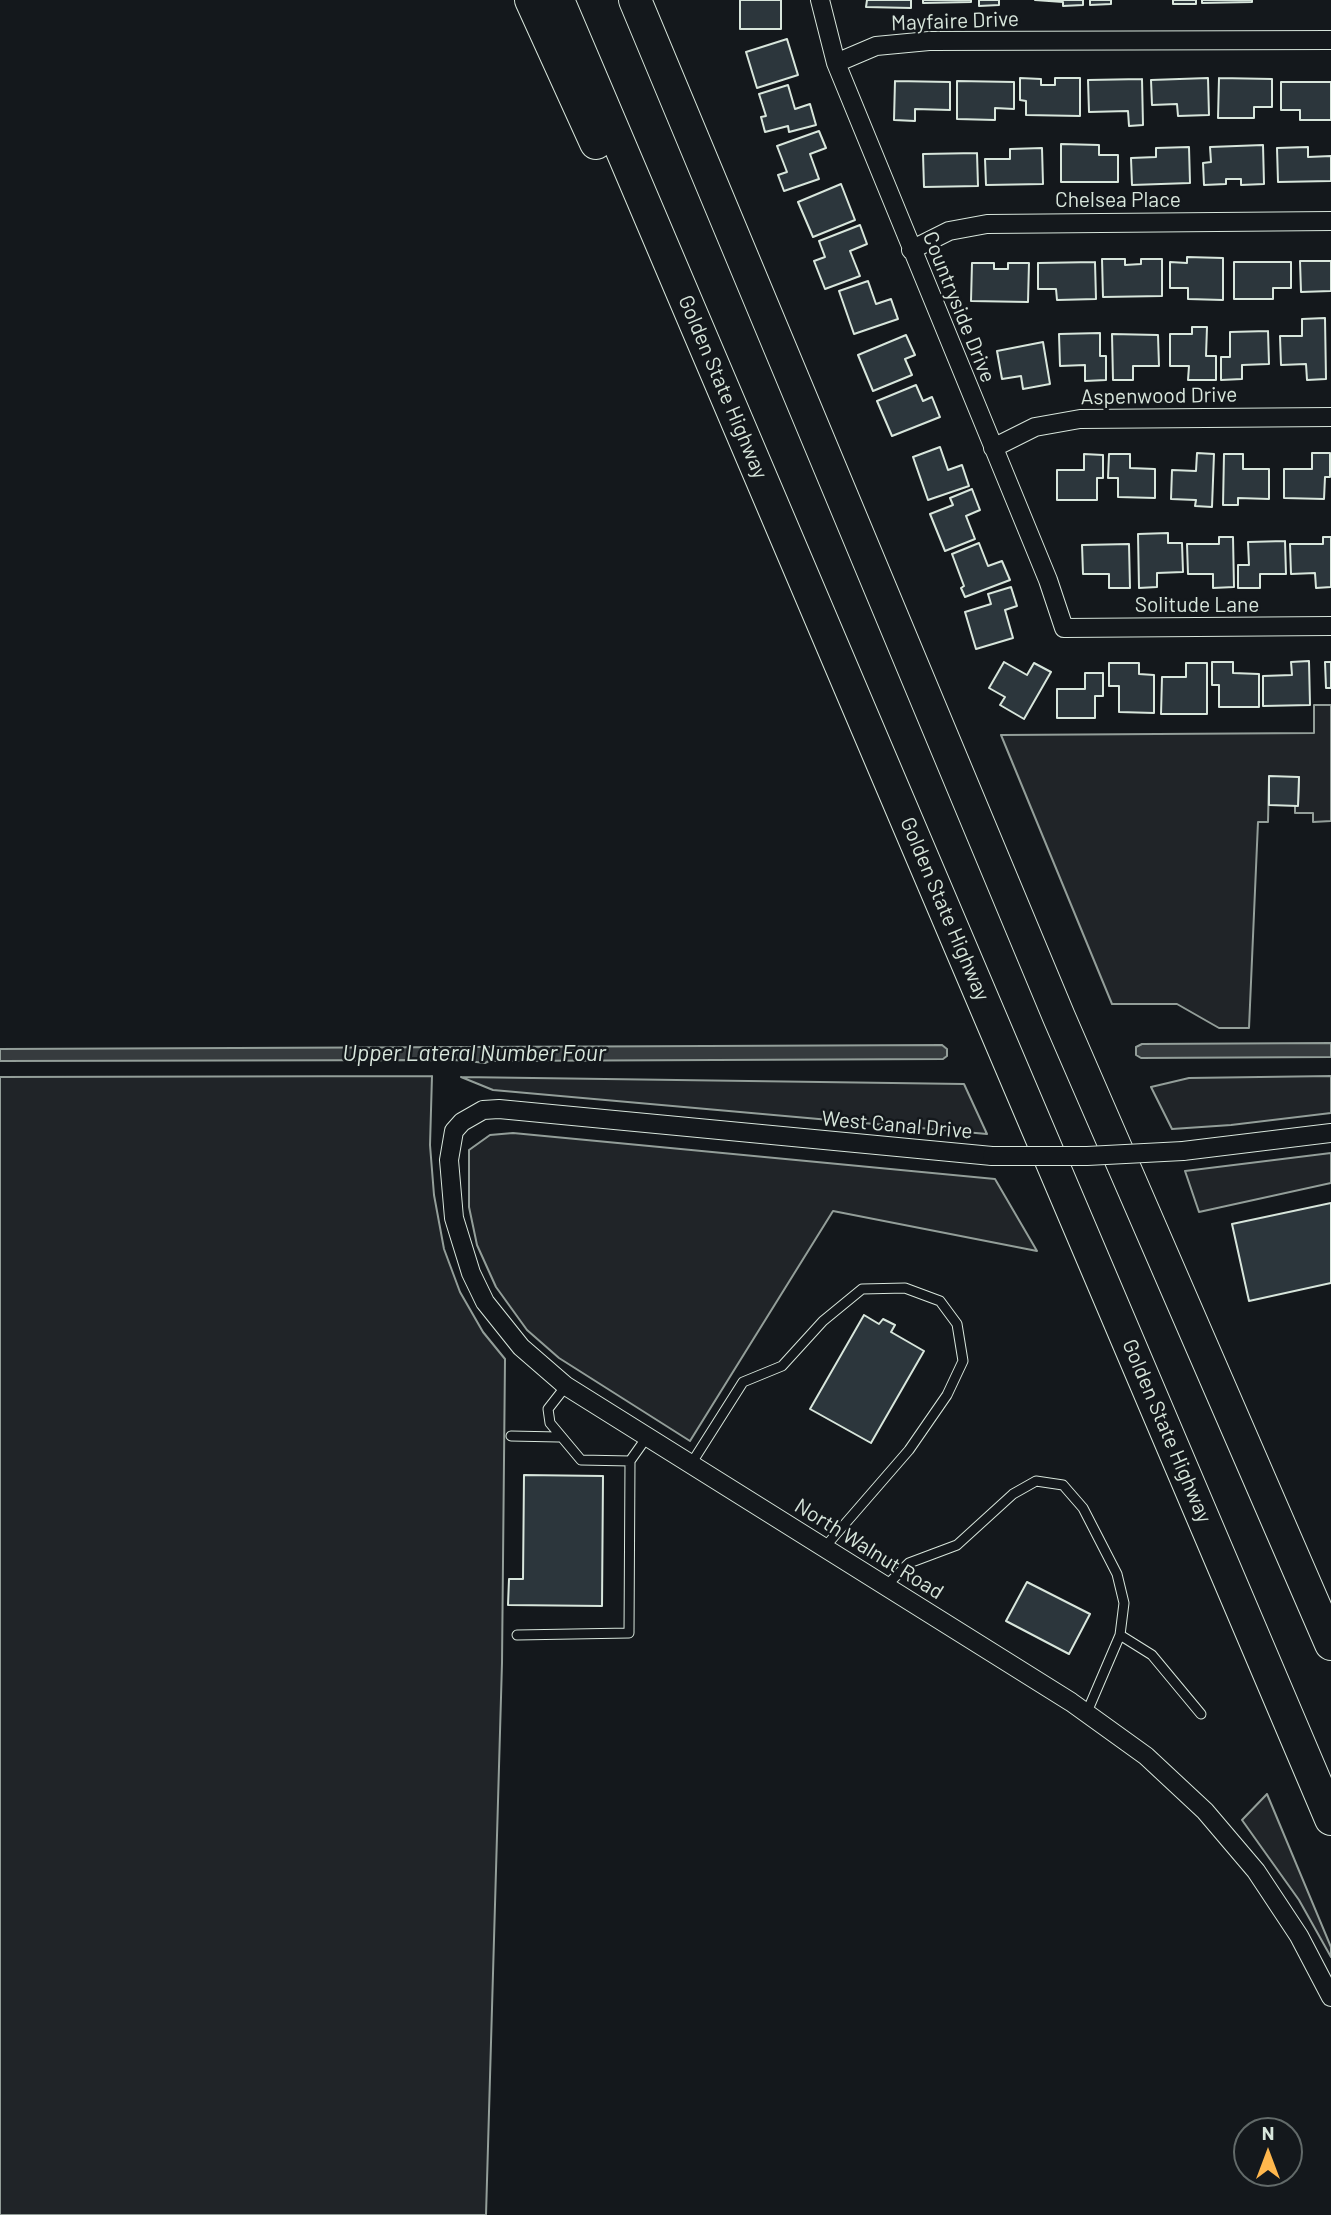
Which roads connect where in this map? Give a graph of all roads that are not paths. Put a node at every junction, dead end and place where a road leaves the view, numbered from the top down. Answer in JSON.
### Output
{"nodes":[{"id":1,"x":531,"y":0,"type":"edge"},
{"id":2,"x":558,"y":0,"type":"edge"},
{"id":3,"x":635,"y":0,"type":"edge"},
{"id":4,"x":643,"y":0,"type":"edge"},
{"id":5,"x":820,"y":0,"type":"edge"},
{"id":6,"x":1331,"y":40,"type":"edge"},
{"id":7,"x":655,"y":46,"type":"junction"},
{"id":8,"x":836,"y":63,"type":"junction"},
{"id":9,"x":1331,"y":221,"type":"edge"},
{"id":10,"x":911,"y":250,"type":"junction"},
{"id":11,"x":678,"y":281,"type":"junction"},
{"id":12,"x":1331,"y":417,"type":"edge"},
{"id":13,"x":993,"y":448,"type":"junction"},
{"id":14,"x":1331,"y":626,"type":"edge"},
{"id":15,"x":1064,"y":628,"type":"joint"},
{"id":16,"x":462,"y":1122,"type":"joint"},
{"id":17,"x":1331,"y":1133,"type":"edge"},
{"id":18,"x":566,"y":1386,"type":"junction"},
{"id":19,"x":511,"y":1436,"type":"dead end"},
{"id":20,"x":558,"y":1437,"type":"junction"},
{"id":21,"x":648,"y":1437,"type":"junction"},
{"id":22,"x":630,"y":1461,"type":"junction"},
{"id":23,"x":691,"y":1464,"type":"junction"},
{"id":24,"x":824,"y":1548,"type":"junction"},
{"id":25,"x":885,"y":1587,"type":"junction"},
{"id":26,"x":517,"y":1634,"type":"dead end"},
{"id":27,"x":1120,"y":1634,"type":"junction"},
{"id":28,"x":1331,"y":1644,"type":"edge"},
{"id":29,"x":1087,"y":1712,"type":"junction"},
{"id":30,"x":1201,"y":1714,"type":"dead end"},
{"id":31,"x":1331,"y":1819,"type":"edge"},
{"id":32,"x":1331,"y":1997,"type":"edge"}],
"edges":[{"from":1,"to":11,"type":"highway"},
{"from":2,"to":11,"type":"highway","name":"Golden State Highway"},
{"from":3,"to":7,"type":"highway"},
{"from":4,"to":7,"type":"highway"},
{"from":5,"to":8,"type":"street","name":"Countryside Drive"},
{"from":6,"to":8,"type":"street","name":"Mayfaire Drive"},
{"from":7,"to":28,"type":"highway"},
{"from":8,"to":10,"type":"street","name":"Countryside Drive"},
{"from":9,"to":10,"type":"street","name":"Chelsea Place"},
{"from":10,"to":13,"type":"street","name":"Countryside Drive"},
{"from":11,"to":31,"type":"highway","name":"Golden State Highway"},
{"from":12,"to":13,"type":"street","name":"Aspenwood Drive"},
{"from":13,"to":15,"type":"street","name":"Countryside Drive"},
{"from":14,"to":15,"type":"street","name":"Solitude Lane"},
{"from":16,"to":17,"type":"street","name":"West Canal Drive","bridge":true},
{"from":16,"to":18,"type":"street","name":"North Walnut Road"},
{"from":18,"to":20,"type":"lane"},
{"from":18,"to":21,"type":"street","name":"North Walnut Road"},
{"from":19,"to":20,"type":"lane"},
{"from":20,"to":22,"type":"lane"},
{"from":21,"to":22,"type":"lane"},
{"from":21,"to":23,"type":"street","name":"North Walnut Road"},
{"from":22,"to":26,"type":"lane"},
{"from":23,"to":24,"type":"street","name":"North Walnut Road"},
{"from":23,"to":24,"type":"lane"},
{"from":24,"to":25,"type":"street","name":"North Walnut Road"},
{"from":25,"to":27,"type":"lane"},
{"from":25,"to":29,"type":"street","name":"North Walnut Road"},
{"from":27,"to":29,"type":"lane"},
{"from":27,"to":30,"type":"lane"},
{"from":29,"to":32,"type":"street","name":"North Walnut Road"}]}
